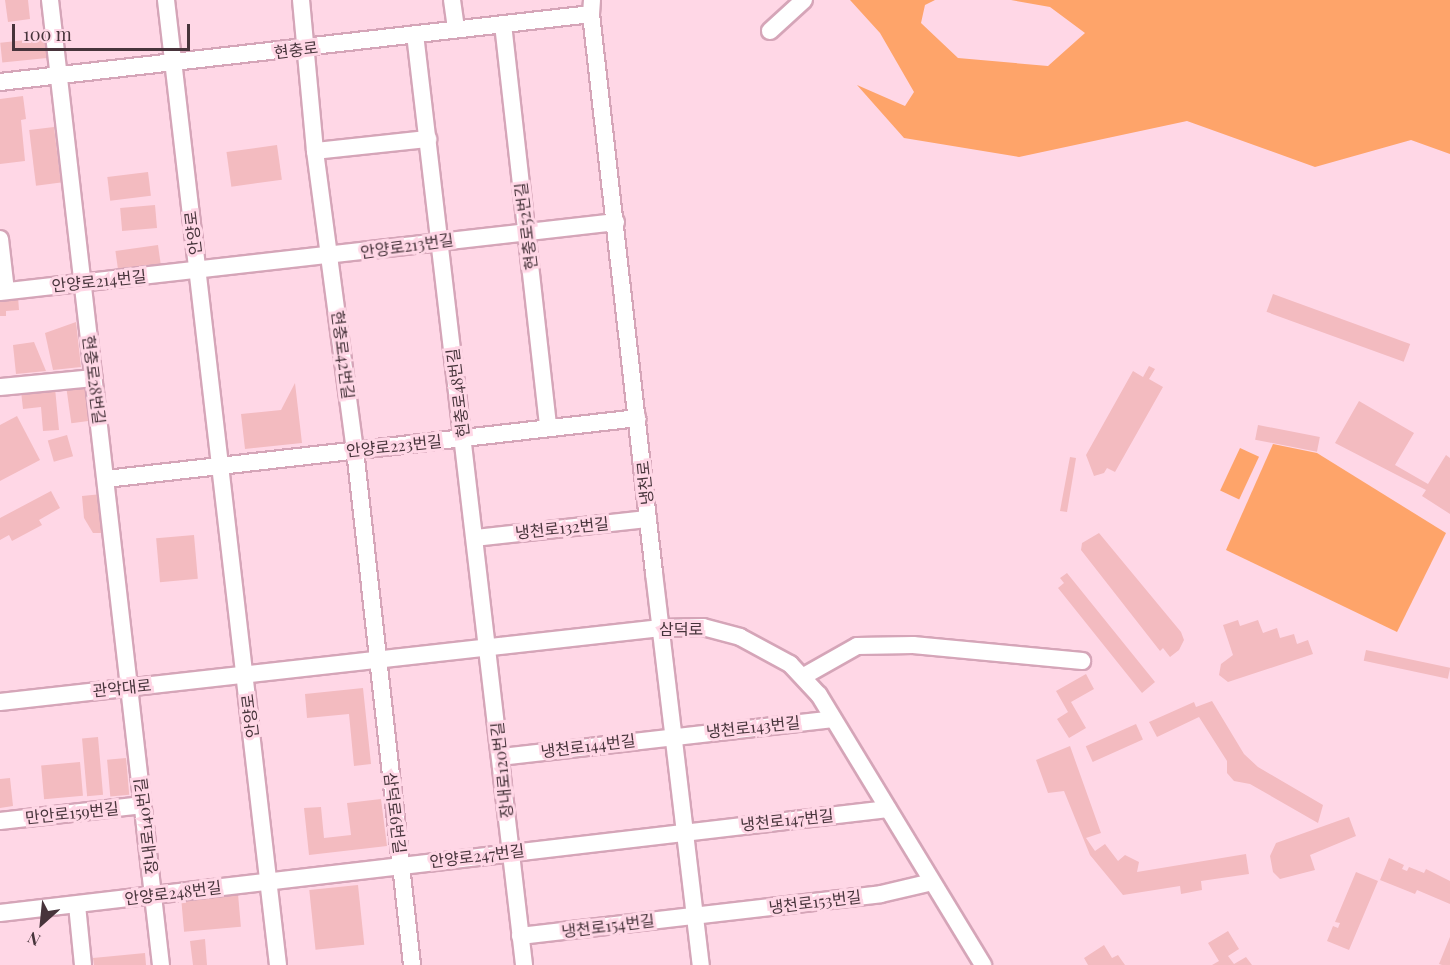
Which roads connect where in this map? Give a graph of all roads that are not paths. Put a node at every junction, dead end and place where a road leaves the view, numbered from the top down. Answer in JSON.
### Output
{"nodes":[{"id":1,"x":50,"y":0,"type":"edge"},
{"id":2,"x":166,"y":0,"type":"edge"},
{"id":3,"x":301,"y":0,"type":"edge"},
{"id":4,"x":453,"y":0,"type":"edge"},
{"id":5,"x":804,"y":0,"type":"edge"},
{"id":6,"x":592,"y":7,"type":"edge"},
{"id":7,"x":503,"y":24,"type":"junction"},
{"id":8,"x":456,"y":29,"type":"junction"},
{"id":9,"x":770,"y":31,"type":"dead end"},
{"id":10,"x":415,"y":34,"type":"junction"},
{"id":11,"x":306,"y":49,"type":"junction"},
{"id":12,"x":173,"y":64,"type":"junction"},
{"id":13,"x":59,"y":74,"type":"junction"},
{"id":14,"x":0,"y":82,"type":"edge"},
{"id":15,"x":428,"y":139,"type":"junction"},
{"id":16,"x":315,"y":151,"type":"junction"},
{"id":17,"x":616,"y":222,"type":"junction"},
{"id":18,"x":527,"y":231,"type":"junction"},
{"id":19,"x":0,"y":239,"type":"edge"},
{"id":20,"x":440,"y":241,"type":"junction"},
{"id":21,"x":330,"y":256,"type":"junction"},
{"id":22,"x":198,"y":270,"type":"junction"},
{"id":23,"x":81,"y":282,"type":"junction"},
{"id":24,"x":3,"y":291,"type":"edge"},
{"id":25,"x":94,"y":378,"type":"junction"},
{"id":26,"x":0,"y":387,"type":"edge"},
{"id":27,"x":638,"y":418,"type":"junction"},
{"id":28,"x":548,"y":427,"type":"junction"},
{"id":29,"x":463,"y":438,"type":"junction"},
{"id":30,"x":355,"y":450,"type":"junction"},
{"id":31,"x":221,"y":466,"type":"junction"},
{"id":32,"x":106,"y":479,"type":"junction"},
{"id":33,"x":648,"y":519,"type":"junction"},
{"id":34,"x":475,"y":538,"type":"junction"},
{"id":35,"x":661,"y":628,"type":"junction"},
{"id":36,"x":489,"y":646,"type":"junction"},
{"id":37,"x":376,"y":660,"type":"junction"},
{"id":38,"x":1082,"y":661,"type":"dead end"},
{"id":39,"x":245,"y":676,"type":"junction"},
{"id":40,"x":804,"y":676,"type":"junction"},
{"id":41,"x":129,"y":687,"type":"junction"},
{"id":42,"x":0,"y":702,"type":"edge"},
{"id":43,"x":832,"y":719,"type":"junction"},
{"id":44,"x":674,"y":736,"type":"junction"},
{"id":45,"x":501,"y":757,"type":"junction"},
{"id":46,"x":143,"y":805,"type":"junction"},
{"id":47,"x":888,"y":809,"type":"junction"},
{"id":48,"x":0,"y":821,"type":"edge"},
{"id":49,"x":685,"y":831,"type":"junction"},
{"id":50,"x":510,"y":852,"type":"junction"},
{"id":51,"x":402,"y":865,"type":"junction"},
{"id":52,"x":269,"y":880,"type":"junction"},
{"id":53,"x":933,"y":882,"type":"junction"},
{"id":54,"x":154,"y":895,"type":"junction"},
{"id":55,"x":76,"y":905,"type":"junction"},
{"id":56,"x":0,"y":913,"type":"edge"},
{"id":57,"x":696,"y":915,"type":"junction"},
{"id":58,"x":520,"y":936,"type":"junction"},
{"id":59,"x":83,"y":965,"type":"edge"},
{"id":60,"x":161,"y":965,"type":"edge"},
{"id":61,"x":278,"y":965,"type":"edge"},
{"id":62,"x":412,"y":965,"type":"edge"},
{"id":63,"x":524,"y":965,"type":"edge"},
{"id":64,"x":701,"y":965,"type":"edge"},
{"id":65,"x":983,"y":965,"type":"edge"}],
"edges":[{"from":1,"to":13,"type":"street","name":"현충로28번길"},
{"from":2,"to":12,"type":"street","name":"안양로"},
{"from":3,"to":11,"type":"street","name":"현충로42번길"},
{"from":4,"to":8,"type":"street"},
{"from":5,"to":9,"type":"street"},
{"from":6,"to":7,"type":"street","name":"현충로"},
{"from":6,"to":17,"type":"street","name":"냉천로"},
{"from":7,"to":8,"type":"street","name":"현충로"},
{"from":7,"to":18,"type":"street","name":"현충로52번길"},
{"from":8,"to":10,"type":"street","name":"현충로"},
{"from":10,"to":11,"type":"street","name":"현충로"},
{"from":10,"to":15,"type":"street","name":"현충로48번길"},
{"from":11,"to":12,"type":"street","name":"현충로"},
{"from":11,"to":16,"type":"street","name":"현충로42번길"},
{"from":12,"to":13,"type":"street","name":"현충로"},
{"from":12,"to":22,"type":"street","name":"안양로"},
{"from":13,"to":14,"type":"street","name":"현충로"},
{"from":13,"to":23,"type":"street","name":"현충로28번길"},
{"from":15,"to":16,"type":"street"},
{"from":15,"to":20,"type":"street","name":"현충로48번길"},
{"from":16,"to":21,"type":"street","name":"현충로42번길"},
{"from":17,"to":18,"type":"street","name":"안양로213번길"},
{"from":17,"to":27,"type":"street","name":"냉천로"},
{"from":18,"to":20,"type":"street","name":"안양로213번길"},
{"from":18,"to":28,"type":"street","name":"현충로52번길"},
{"from":19,"to":24,"type":"street"},
{"from":20,"to":21,"type":"street","name":"안양로213번길"},
{"from":20,"to":29,"type":"street","name":"현충로48번길"},
{"from":21,"to":22,"type":"street","name":"안양로213번길"},
{"from":21,"to":30,"type":"street","name":"현충로42번길"},
{"from":22,"to":23,"type":"street","name":"안양로214번길"},
{"from":22,"to":31,"type":"street","name":"안양로"},
{"from":23,"to":24,"type":"street","name":"안양로214번길"},
{"from":23,"to":25,"type":"street","name":"현충로28번길"},
{"from":25,"to":26,"type":"street"},
{"from":25,"to":32,"type":"street","name":"현충로28번길"},
{"from":27,"to":28,"type":"street","name":"안양로223번길"},
{"from":27,"to":33,"type":"street","name":"냉천로"},
{"from":28,"to":29,"type":"street","name":"안양로223번길"},
{"from":29,"to":30,"type":"street","name":"안양로223번길"},
{"from":29,"to":34,"type":"street","name":"현충로48번길"},
{"from":30,"to":31,"type":"street","name":"안양로223번길"},
{"from":30,"to":37,"type":"street","name":"현충로42번길"},
{"from":31,"to":32,"type":"street"},
{"from":31,"to":39,"type":"street","name":"안양로"},
{"from":32,"to":41,"type":"street","name":"현충로28번길"},
{"from":33,"to":34,"type":"street","name":"냉천로132번길"},
{"from":33,"to":35,"type":"street","name":"냉천로"},
{"from":34,"to":36,"type":"street","name":"현충로48번길"},
{"from":35,"to":36,"type":"street","name":"삼덕로"},
{"from":35,"to":40,"type":"street","name":"삼덕로"},
{"from":35,"to":44,"type":"street","name":"냉천로"},
{"from":36,"to":37,"type":"street","name":"삼덕로"},
{"from":36,"to":45,"type":"street","name":"장내로120번길"},
{"from":37,"to":39,"type":"street","name":"삼덕로"},
{"from":37,"to":51,"type":"street","name":"삼덕로6번길"},
{"from":38,"to":40,"type":"street"},
{"from":39,"to":41,"type":"street","name":"관악대로"},
{"from":39,"to":52,"type":"street","name":"안양로"},
{"from":40,"to":43,"type":"street","name":"삼덕로"},
{"from":41,"to":42,"type":"street","name":"관악대로"},
{"from":41,"to":46,"type":"street","name":"장내로140번길"},
{"from":43,"to":44,"type":"street","name":"냉천로143번길"},
{"from":43,"to":47,"type":"street","name":"삼덕로"},
{"from":44,"to":45,"type":"street","name":"냉천로144번길"},
{"from":44,"to":49,"type":"street","name":"냉천로"},
{"from":45,"to":50,"type":"street","name":"장내로120번길"},
{"from":46,"to":48,"type":"street","name":"만안로159번길"},
{"from":46,"to":54,"type":"street","name":"장내로140번길"},
{"from":47,"to":49,"type":"street","name":"냉천로147번길"},
{"from":47,"to":53,"type":"street","name":"삼덕로"},
{"from":49,"to":50,"type":"street","name":"안양로247번길"},
{"from":49,"to":57,"type":"street","name":"냉천로"},
{"from":50,"to":51,"type":"street","name":"안양로247번길"},
{"from":50,"to":58,"type":"street","name":"장내로120번길"},
{"from":51,"to":52,"type":"street","name":"안양로247번길"},
{"from":51,"to":62,"type":"street","name":"삼덕로6번길"},
{"from":52,"to":54,"type":"street","name":"안양로248번길"},
{"from":52,"to":61,"type":"street","name":"안양로"},
{"from":53,"to":57,"type":"street","name":"냉천로153번길"},
{"from":53,"to":65,"type":"street","name":"삼덕로"},
{"from":54,"to":55,"type":"street","name":"안양로248번길"},
{"from":54,"to":60,"type":"street","name":"장내로140번길"},
{"from":55,"to":56,"type":"street","name":"안양로248번길"},
{"from":55,"to":59,"type":"street"},
{"from":57,"to":58,"type":"street","name":"냉천로154번길"},
{"from":57,"to":64,"type":"street","name":"냉천로"},
{"from":58,"to":63,"type":"street","name":"장내로120번길"}]}
